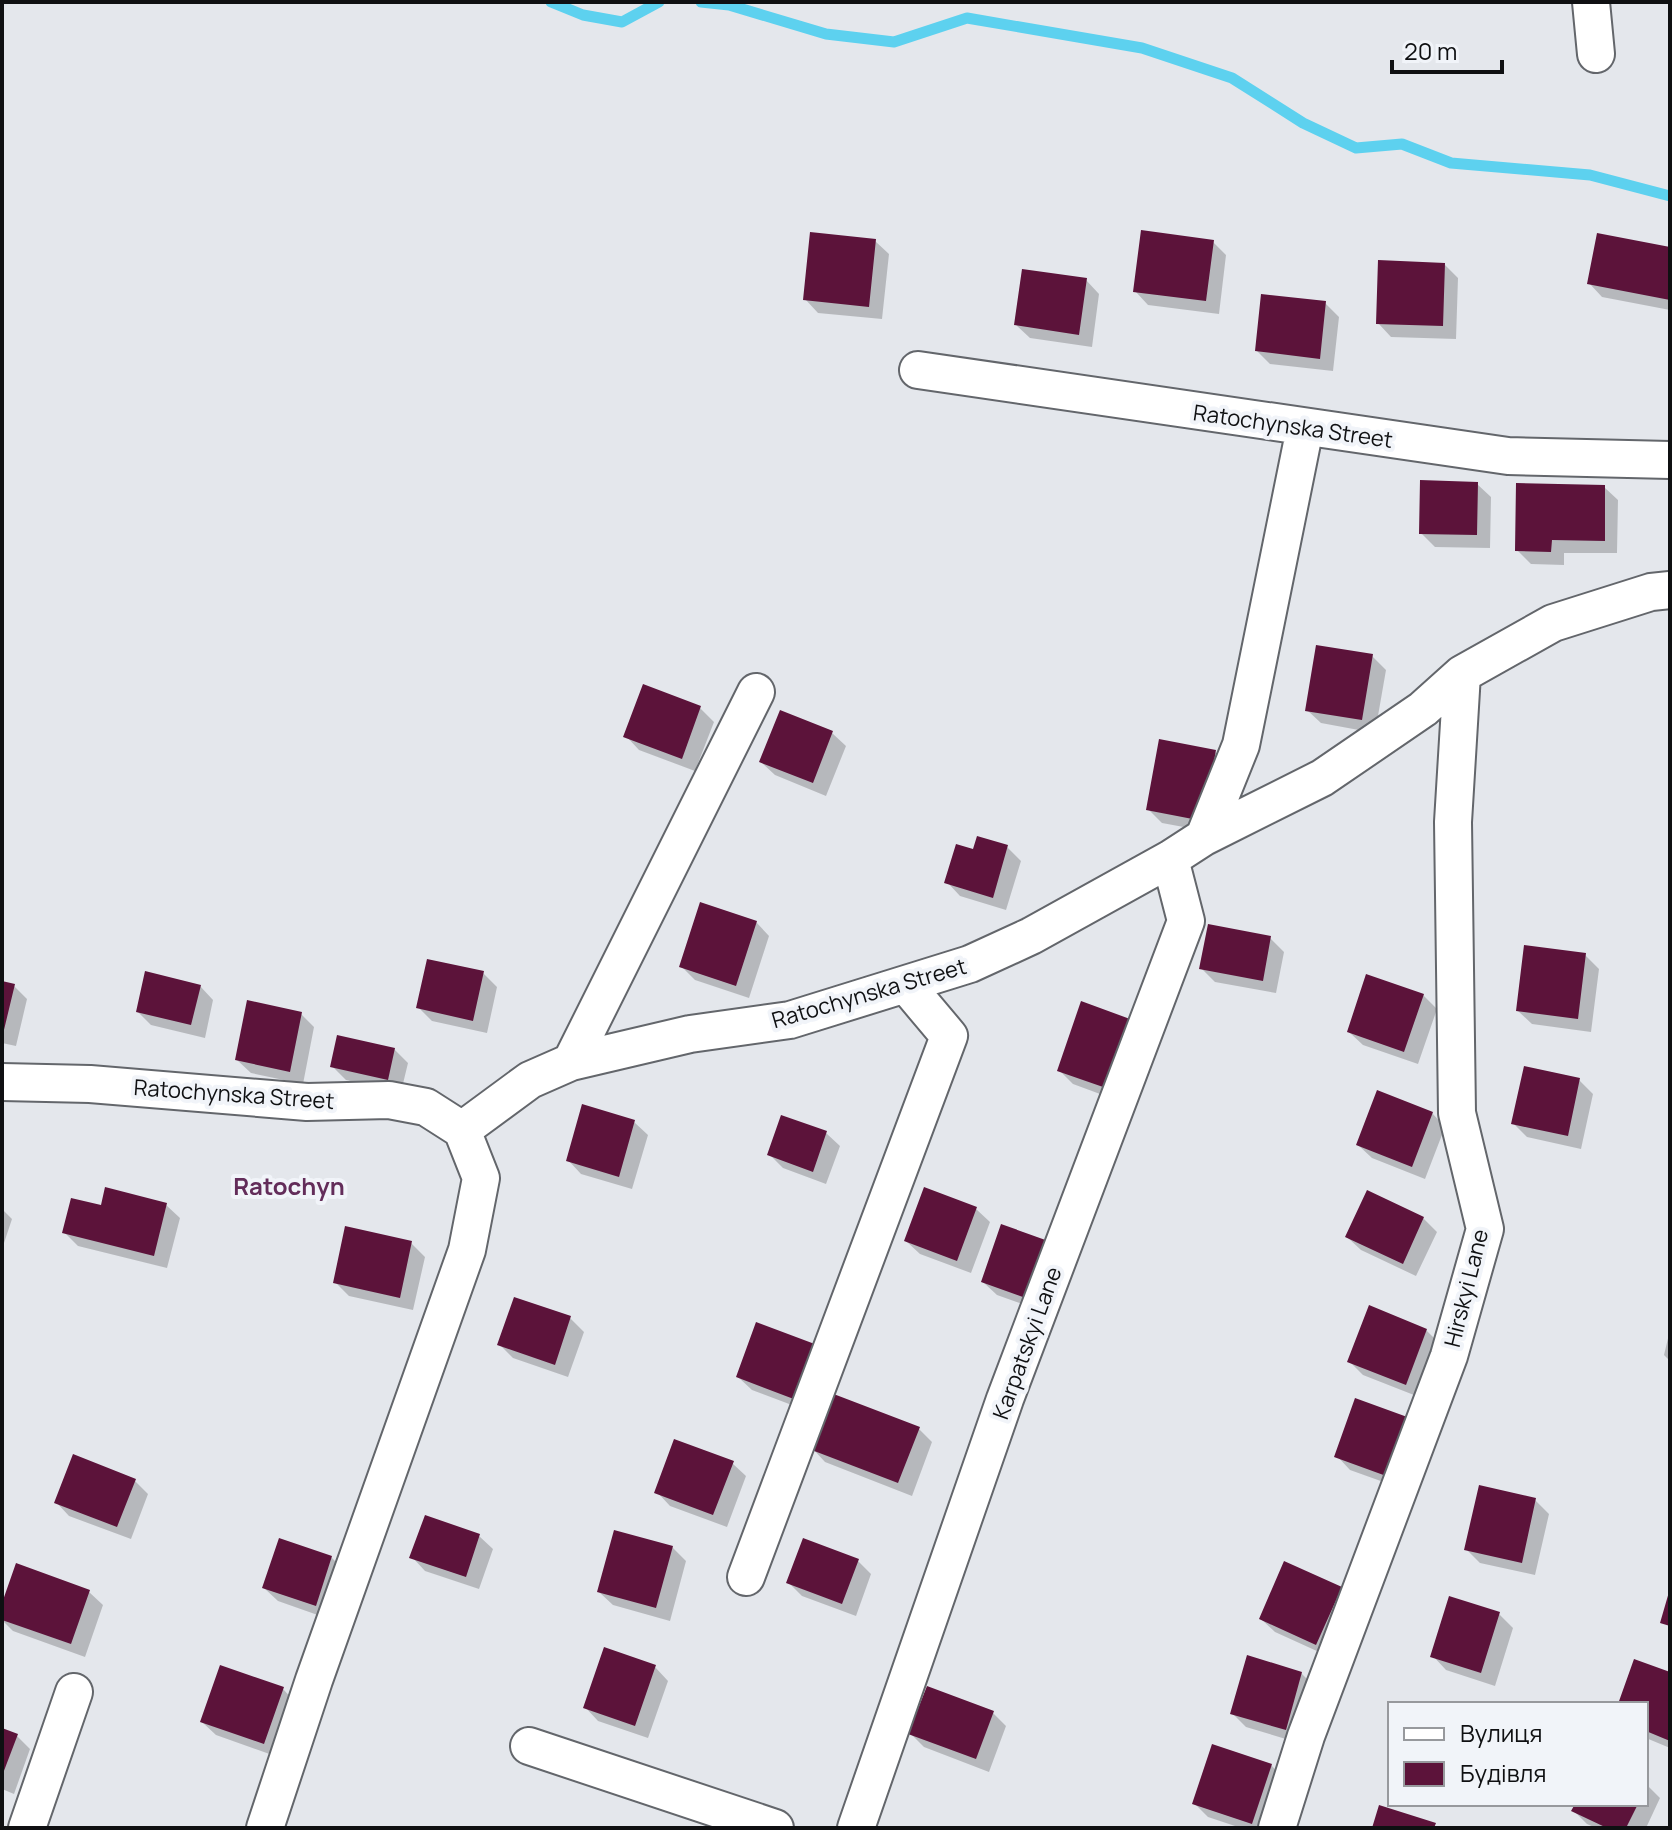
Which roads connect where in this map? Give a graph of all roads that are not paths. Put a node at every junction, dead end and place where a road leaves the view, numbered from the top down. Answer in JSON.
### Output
{"nodes":[{"id":1,"x":1591,"y":2,"type":"edge"},
{"id":2,"x":1596,"y":54,"type":"dead end"},
{"id":3,"x":918,"y":370,"type":"dead end"},
{"id":4,"x":1305,"y":428,"type":"junction"},
{"id":5,"x":1670,"y":460,"type":"edge"},
{"id":6,"x":1670,"y":590,"type":"edge"},
{"id":7,"x":1462,"y":674,"type":"junction"},
{"id":8,"x":756,"y":692,"type":"dead end"},
{"id":9,"x":1204,"y":837,"type":"junction"},
{"id":10,"x":1170,"y":859,"type":"junction"},
{"id":11,"x":907,"y":986,"type":"junction"},
{"id":12,"x":571,"y":1062,"type":"junction"},
{"id":13,"x":2,"y":1082,"type":"edge"},
{"id":14,"x":462,"y":1130,"type":"junction"},
{"id":15,"x":746,"y":1577,"type":"dead end"},
{"id":16,"x":74,"y":1692,"type":"dead end"},
{"id":17,"x":529,"y":1746,"type":"dead end"},
{"id":18,"x":27,"y":1828,"type":"edge"},
{"id":19,"x":265,"y":1828,"type":"edge"},
{"id":20,"x":775,"y":1828,"type":"edge"},
{"id":21,"x":856,"y":1828,"type":"edge"},
{"id":22,"x":1277,"y":1828,"type":"edge"}],
"edges":[{"from":1,"to":2,"type":"street"},
{"from":3,"to":4,"type":"street","name":"Ratochynska Street"},
{"from":4,"to":5,"type":"street","name":"Ratochynska Street"},
{"from":4,"to":9,"type":"street"},
{"from":6,"to":7,"type":"street","name":"Ratochynska Street"},
{"from":7,"to":9,"type":"street","name":"Ratochynska Street"},
{"from":7,"to":22,"type":"street","name":"Hirskyi Lane"},
{"from":8,"to":12,"type":"street"},
{"from":9,"to":10,"type":"street","name":"Ratochynska Street"},
{"from":10,"to":11,"type":"street","name":"Ratochynska Street"},
{"from":10,"to":21,"type":"street","name":"Karpatskyi Lane"},
{"from":11,"to":12,"type":"street","name":"Ratochynska Street"},
{"from":11,"to":15,"type":"street"},
{"from":12,"to":14,"type":"street","name":"Ratochynska Street"},
{"from":13,"to":14,"type":"street","name":"Ratochynska Street"},
{"from":14,"to":19,"type":"street"},
{"from":16,"to":18,"type":"street"},
{"from":17,"to":20,"type":"street"}]}
